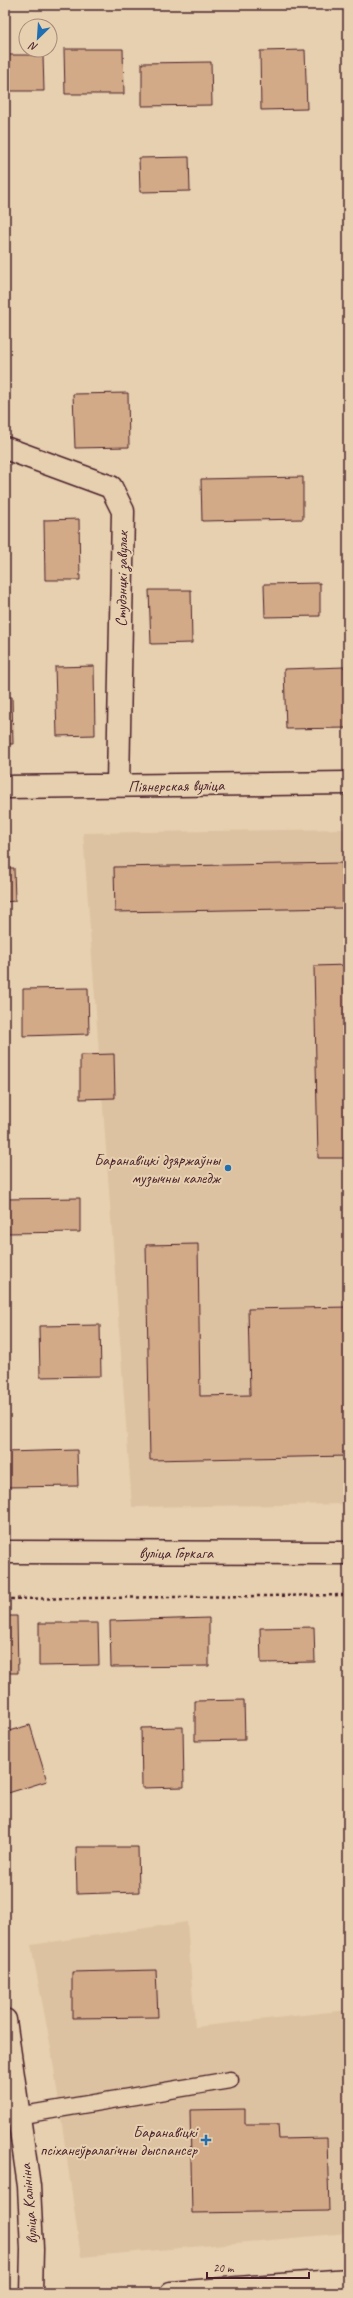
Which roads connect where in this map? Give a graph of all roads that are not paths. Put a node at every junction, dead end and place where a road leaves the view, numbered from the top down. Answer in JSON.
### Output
{"nodes":[{"id":1,"x":5,"y":448,"type":"edge"},
{"id":2,"x":348,"y":782,"type":"edge"},
{"id":3,"x":118,"y":785,"type":"junction"},
{"id":4,"x":5,"y":787,"type":"edge"},
{"id":5,"x":5,"y":1552,"type":"edge"},
{"id":6,"x":348,"y":1553,"type":"edge"},
{"id":7,"x":5,"y":2020,"type":"edge"},
{"id":8,"x":230,"y":2080,"type":"dead end"},
{"id":9,"x":12,"y":2118,"type":"edge"},
{"id":10,"x":348,"y":2280,"type":"edge"},
{"id":11,"x":31,"y":2293,"type":"edge"},
{"id":12,"x":171,"y":2293,"type":"edge"}],
"edges":[{"from":1,"to":3,"type":"street","name":"Студэнцкі завулак"},
{"from":2,"to":3,"type":"street","name":"Піянерская вуліца"},
{"from":3,"to":4,"type":"street","name":"Піянерская вуліца"},
{"from":5,"to":6,"type":"street","name":"вуліца Горкага"},
{"from":7,"to":9,"type":"street","name":"вуліца Калініна"},
{"from":8,"to":9,"type":"lane"},
{"from":9,"to":11,"type":"street","name":"вуліца Калініна"},
{"from":10,"to":12,"type":"street"}]}
